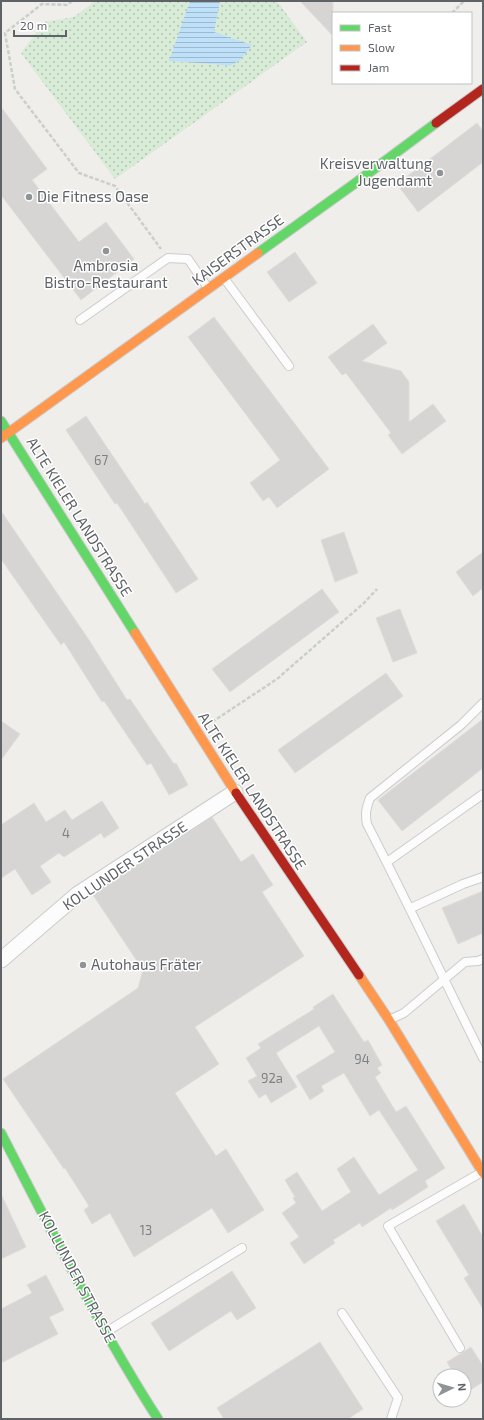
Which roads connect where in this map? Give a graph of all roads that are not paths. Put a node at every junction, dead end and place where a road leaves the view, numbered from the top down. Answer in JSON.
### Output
{"nodes":[{"id":1,"x":483,"y":89,"type":"edge"},
{"id":2,"x":224,"y":277,"type":"junction"},
{"id":3,"x":208,"y":288,"type":"junction"},
{"id":4,"x":80,"y":320,"type":"dead end"},
{"id":5,"x":289,"y":366,"type":"dead end"},
{"id":6,"x":1,"y":421,"type":"edge"},
{"id":7,"x":9,"y":432,"type":"junction"},
{"id":8,"x":1,"y":438,"type":"edge"},
{"id":9,"x":483,"y":703,"type":"edge"},
{"id":10,"x":235,"y":792,"type":"junction"},
{"id":11,"x":483,"y":794,"type":"edge"},
{"id":12,"x":387,"y":862,"type":"junction"},
{"id":13,"x":483,"y":877,"type":"edge"},
{"id":14,"x":411,"y":908,"type":"junction"},
{"id":15,"x":483,"y":958,"type":"edge"},
{"id":16,"x":1,"y":960,"type":"edge"},
{"id":17,"x":444,"y":979,"type":"junction"},
{"id":18,"x":389,"y":1020,"type":"junction"},
{"id":19,"x":483,"y":1058,"type":"edge"},
{"id":20,"x":1,"y":1133,"type":"edge"},
{"id":21,"x":483,"y":1173,"type":"edge"},
{"id":22,"x":242,"y":1248,"type":"dead end"},
{"id":23,"x":342,"y":1313,"type":"dead end"},
{"id":24,"x":105,"y":1332,"type":"junction"},
{"id":25,"x":460,"y":1348,"type":"dead end"},
{"id":26,"x":157,"y":1418,"type":"edge"},
{"id":27,"x":391,"y":1419,"type":"edge"}],
"edges":[{"from":1,"to":2,"type":"street","name":"KAISERSTRASSE"},
{"from":2,"to":3,"type":"street","name":"KAISERSTRASSE"},
{"from":2,"to":5,"type":"lane"},
{"from":3,"to":4,"type":"lane"},
{"from":3,"to":7,"type":"street","name":"KAISERSTRASSE"},
{"from":6,"to":7,"type":"street","name":"ALTE KIELER LANDSTRASSE"},
{"from":7,"to":8,"type":"street","name":"KAISERSTRASSE"},
{"from":7,"to":10,"type":"street","name":"ALTE KIELER LANDSTRASSE"},
{"from":9,"to":12,"type":"lane"},
{"from":10,"to":16,"type":"street","name":"KOLLUNDER STRASSE"},
{"from":10,"to":18,"type":"street","name":"ALTE KIELER LANDSTRASSE"},
{"from":11,"to":12,"type":"lane"},
{"from":12,"to":14,"type":"lane"},
{"from":13,"to":14,"type":"lane"},
{"from":14,"to":17,"type":"lane"},
{"from":15,"to":17,"type":"lane"},
{"from":17,"to":18,"type":"lane"},
{"from":17,"to":19,"type":"lane"},
{"from":18,"to":21,"type":"street","name":"ALTE KIELER LANDSTRASSE"},
{"from":20,"to":24,"type":"street","name":"KOLLUNDER STRASSE"},
{"from":21,"to":25,"type":"lane"},
{"from":22,"to":24,"type":"lane"},
{"from":23,"to":27,"type":"lane"},
{"from":24,"to":26,"type":"street","name":"KOLLUNDER STRASSE"}]}
